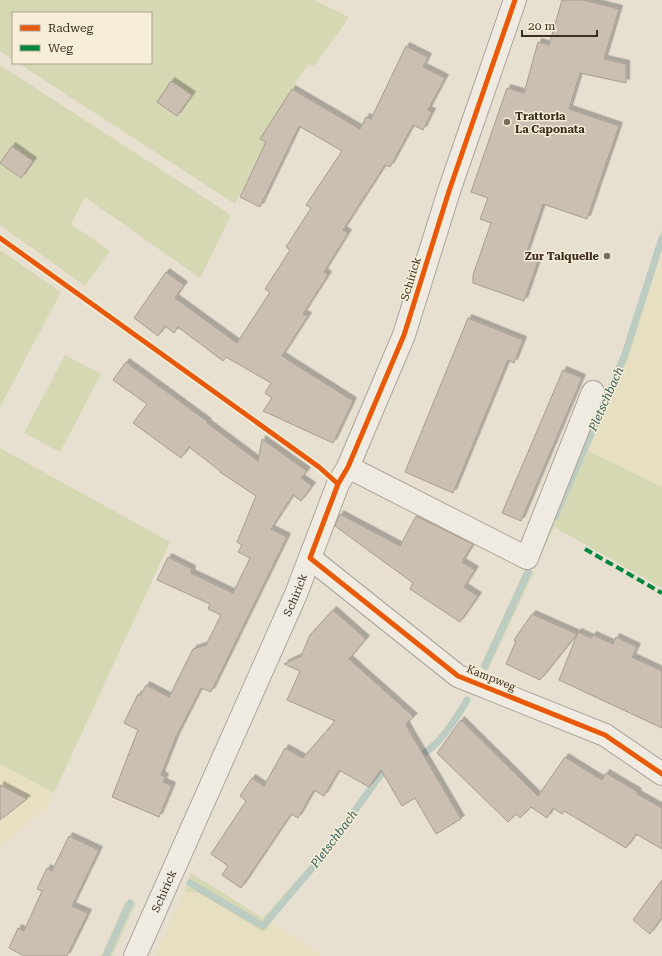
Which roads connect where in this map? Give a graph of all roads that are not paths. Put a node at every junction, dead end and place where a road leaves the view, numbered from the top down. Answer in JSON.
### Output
{"nodes":[{"id":1,"x":515,"y":0,"type":"edge"},
{"id":2,"x":593,"y":392,"type":"dead end"},
{"id":3,"x":348,"y":467,"type":"junction"},
{"id":4,"x":310,"y":558,"type":"junction"},
{"id":5,"x":662,"y":774,"type":"edge"},
{"id":6,"x":135,"y":956,"type":"edge"}],
"edges":[{"from":1,"to":3,"type":"street","name":"Schirick"},
{"from":2,"to":3,"type":"street"},
{"from":3,"to":4,"type":"street","name":"Schirick"},
{"from":4,"to":5,"type":"street","name":"Kampweg"},
{"from":4,"to":6,"type":"street","name":"Schirick"}]}
